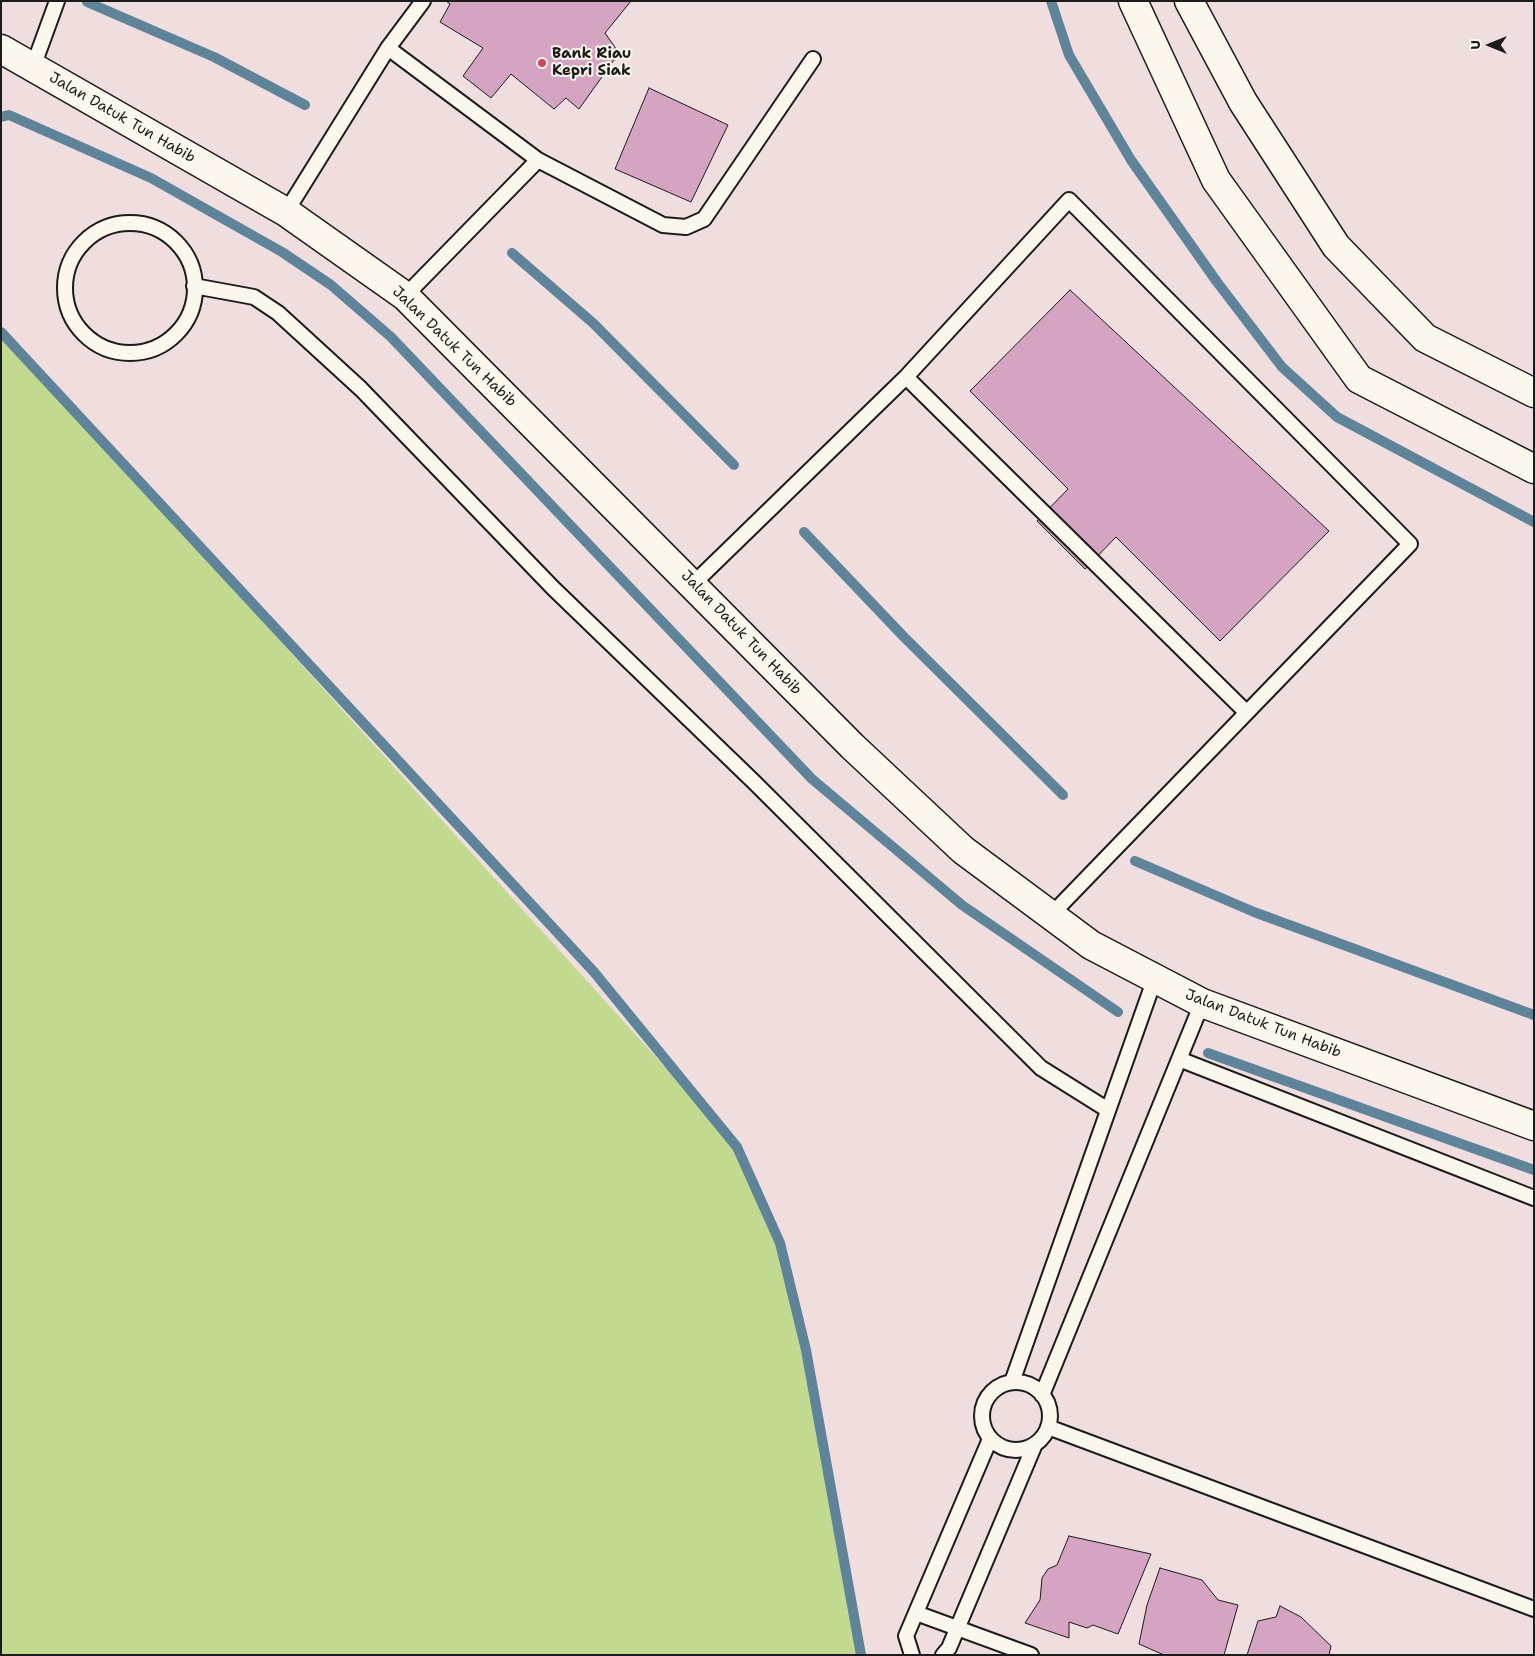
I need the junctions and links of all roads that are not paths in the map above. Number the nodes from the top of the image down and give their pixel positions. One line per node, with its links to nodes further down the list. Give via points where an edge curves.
1 (57, 1): 8 (lane)
2 (424, 1): 5 (lane)
3 (1133, 1): 15 (street, via 1216,180 1358,379)
4 (1189, 1): 14 (street, via 1243,102 1336,246 1425,338)
5 (388, 48): 9 (lane); 10 (lane)
6 (1, 49): 8 (street, Jalan Datuk Tun Habib)
7 (813, 59): 9 (lane, via 704,219 686,227 662,226)
8 (33, 67): 10 (street, Jalan Datuk Tun Habib)
9 (538, 160): 12 (lane)
10 (286, 212): 12 (street, Jalan Datuk Tun Habib)
11 (194, 286): 11 (lane, via 189,315 177,333 160,345 140,352 119,352 99,345 82,332 70,314 65,292 67,271 76,251 91,236 110,226 131,222 152,226 170,236 185,252 193,272); 22 (lane, via 254,297 278,313 361,389 553,588 754,782 1041,1068)
12 (404, 296): 16 (street, Jalan Datuk Tun Habib)
13 (906, 377): 16 (lane); 17 (lane); 17 (lane, via 1069,200 1410,544)
14 (1534, 392)
15 (1534, 469)
16 (693, 584): 18 (street, Jalan Datuk Tun Habib, via 852,746 963,850)
17 (1246, 712): 18 (lane)
18 (1050, 916): 19 (street, Jalan Datuk Tun Habib, via 1091,945)
19 (1155, 978): 20 (street, Jalan Datuk Tun Habib); 22 (lane)
20 (1202, 1003): 21 (lane); 23 (street, Jalan Datuk Tun Habib)
21 (1179, 1059): 24 (lane); 26 (lane)
22 (1108, 1110): 25 (lane)
23 (1534, 1126)
24 (1534, 1198)
25 (1012, 1382): 26 (lane, via 1023,1383); 28 (lane, via 994,1391 983,1409 982,1420)
26 (1042, 1395): 27 (lane, via 1048,1405)
27 (1048, 1427): 29 (lane); 30 (lane)
28 (990, 1439): 29 (lane, via 1006,1449 1016,1450); 31 (lane)
29 (1035, 1444): 32 (lane)
30 (1534, 1609)
31 (916, 1613): 32 (lane); 33 (lane, via 906,1636)
32 (956, 1627): 34 (lane); 35 (lane)
33 (912, 1655)
34 (943, 1655)
35 (1031, 1655)

